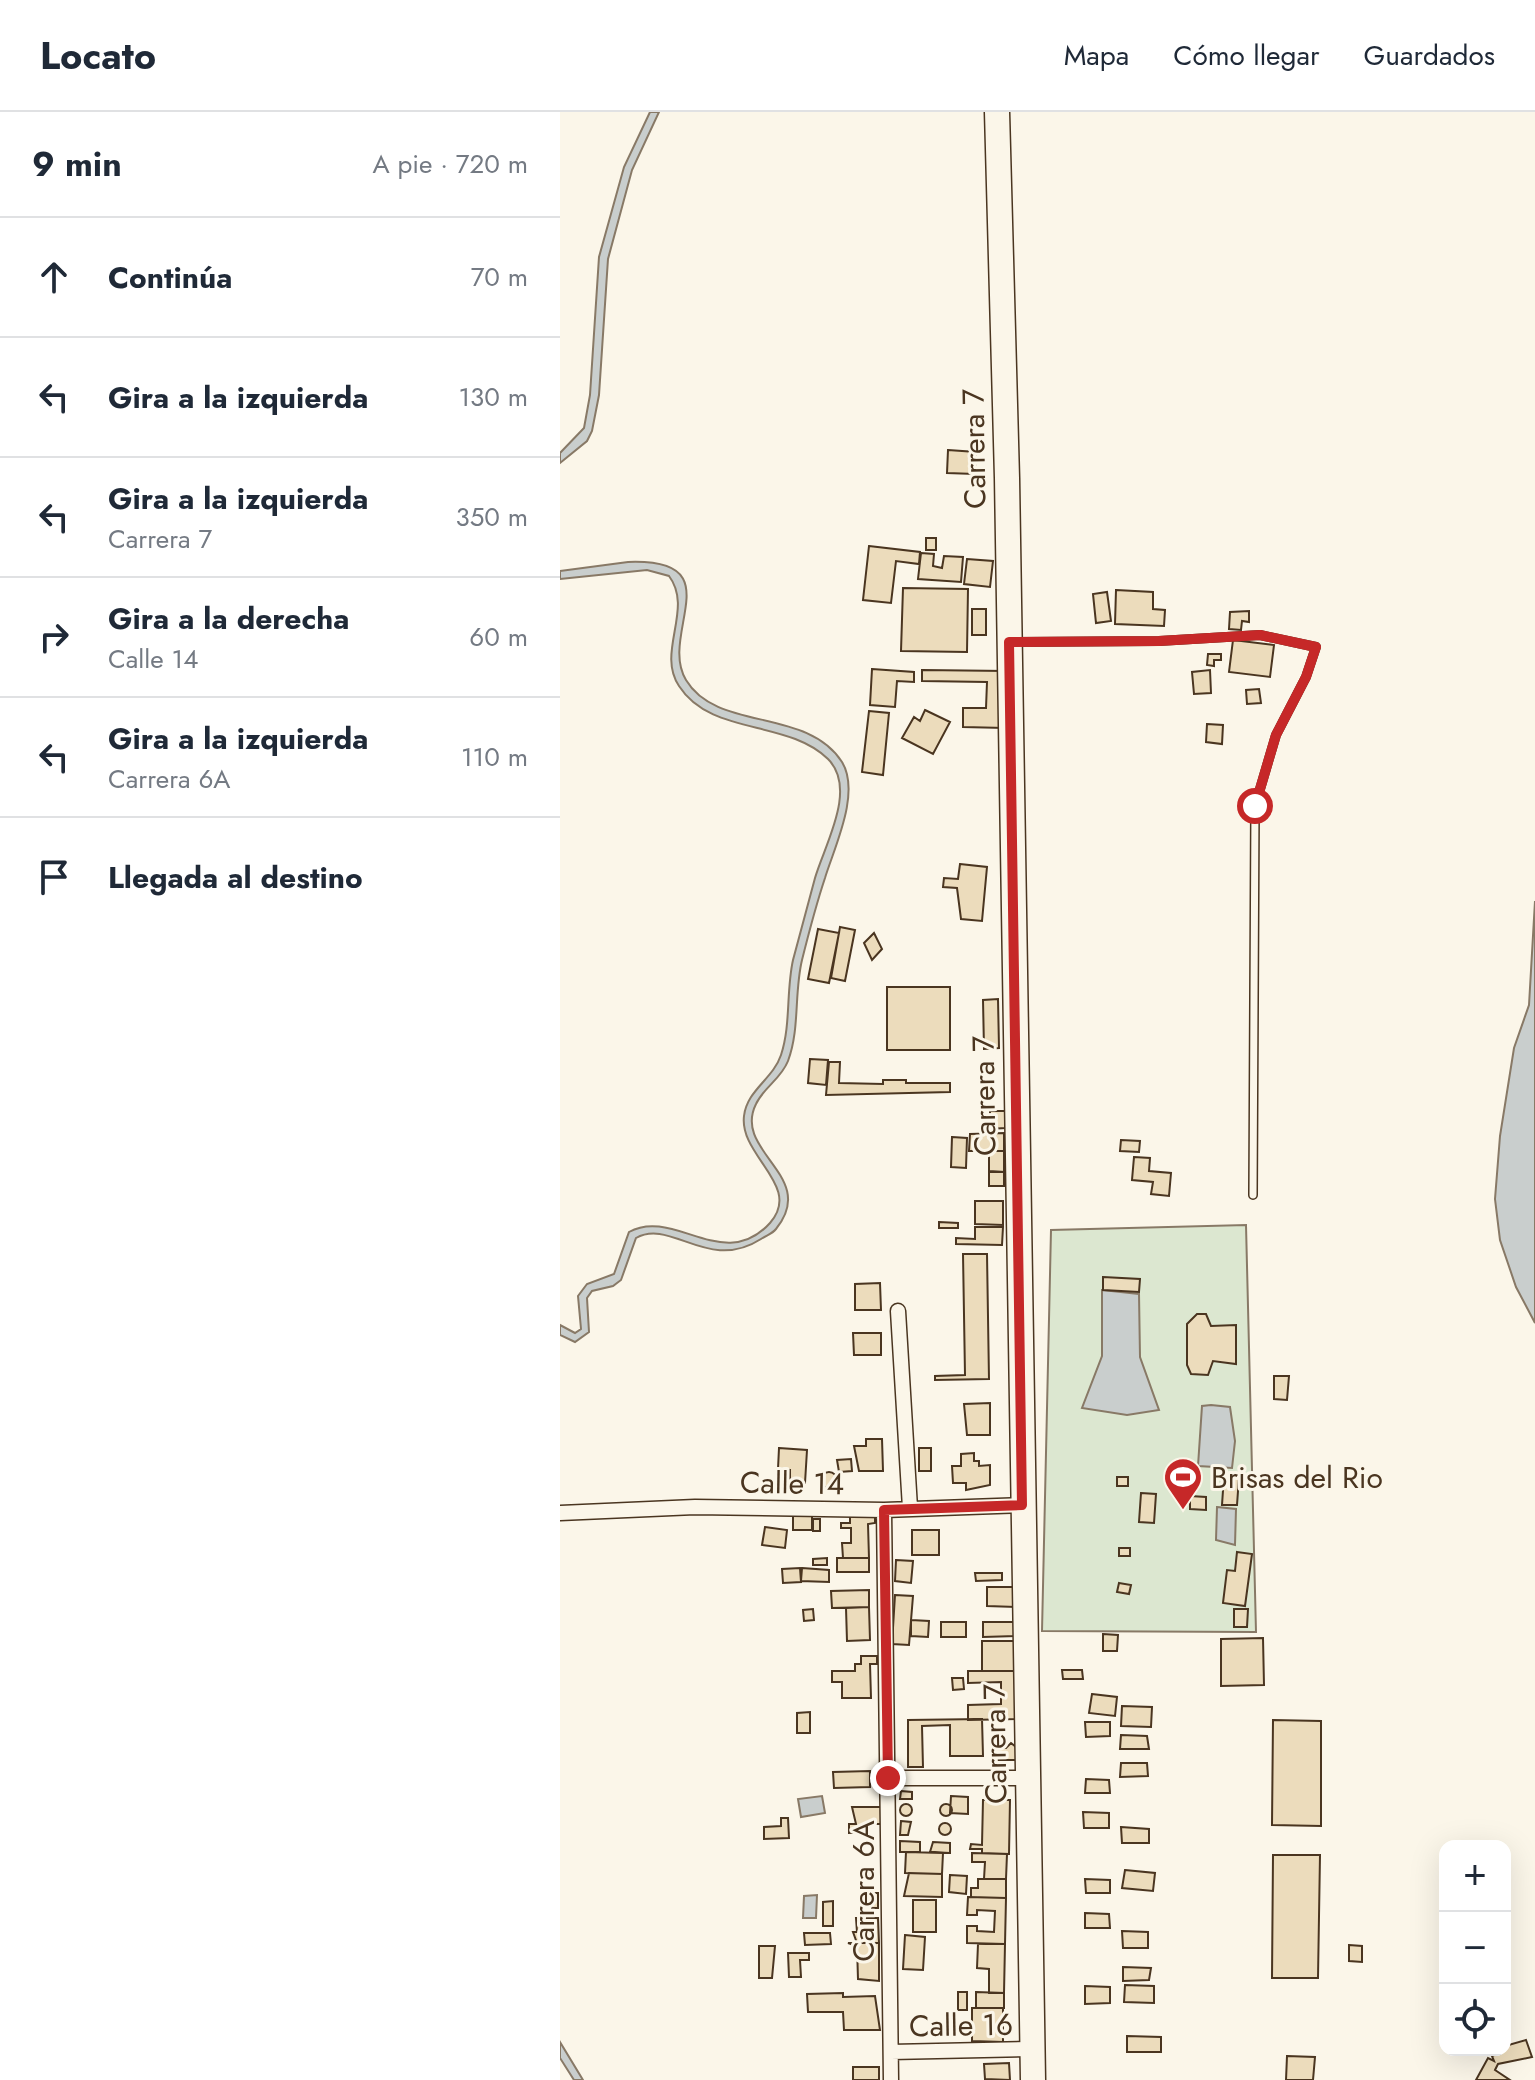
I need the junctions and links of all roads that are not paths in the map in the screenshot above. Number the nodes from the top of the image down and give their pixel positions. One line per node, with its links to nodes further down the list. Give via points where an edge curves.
1 (997, 112): 2 (main road, Carrera 7)
2 (1009, 642): 3 (lane, via 1260,635 1316,647 1276,735 1255,806); 5 (main road, Carrera 7)
3 (1253, 1195)
4 (898, 1311): 6 (street)
5 (1022, 1505): 6 (street, Calle 14); 10 (main road, Carrera 7)
6 (910, 1508): 7 (street, Calle 14)
7 (884, 1510): 8 (street, Calle 14, via 695,1507); 9 (street, Carrera 6A)
8 (560, 1513)
9 (888, 1778): 10 (street); 12 (street, Carrera 6A)
10 (1028, 1778): 11 (main road, Carrera 7)
11 (1032, 2049): 12 (street, Calle 16); 14 (main road, Carrera 7)
12 (891, 2052): 13 (street, Carrera 6A)
13 (891, 2080)
14 (1033, 2080)

